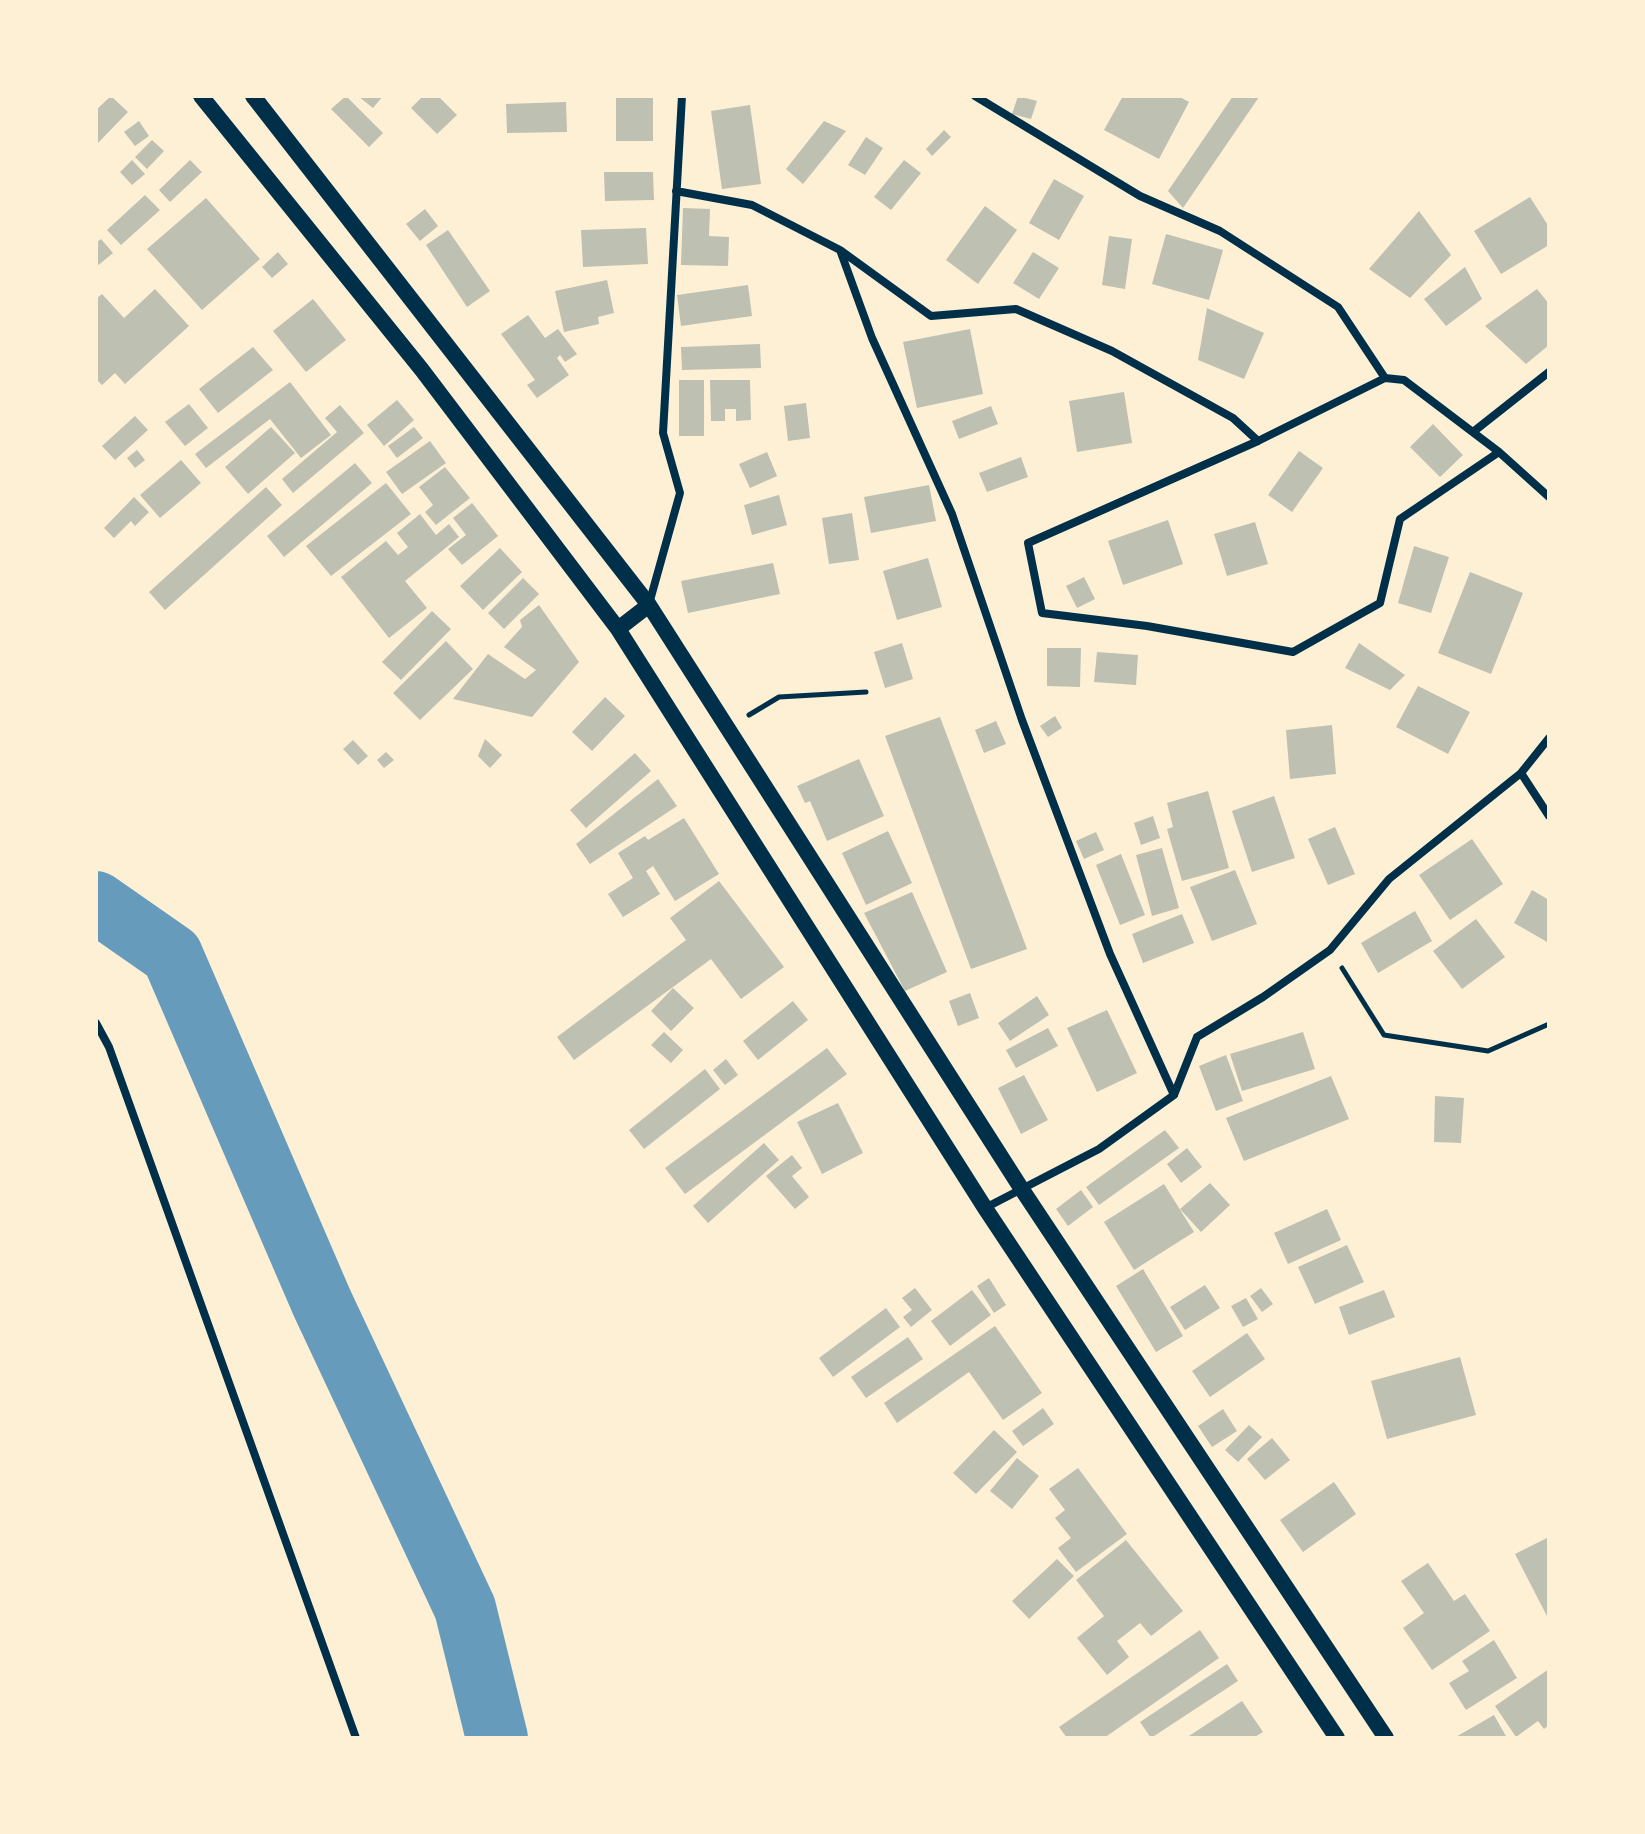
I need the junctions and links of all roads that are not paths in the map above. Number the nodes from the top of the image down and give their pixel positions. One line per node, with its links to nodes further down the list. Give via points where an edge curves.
1 (201, 96): 14 (main road, via 422,370)
2 (253, 96): 13 (main road)
3 (682, 96): 5 (street)
4 (975, 96): 8 (street, via 1140,196 1220,231 1338,307)
5 (676, 191): 6 (street, via 752,205); 13 (street, via 663,433 680,493)
6 (840, 250): 10 (street, via 931,316 1016,309 1112,351 1233,418); 19 (street, via 872,338 952,514 1110,954)
7 (1549, 372): 9 (street)
8 (1385, 378): 9 (street, via 1404,380); 10 (street)
9 (1473, 432): 11 (street)
10 (1258, 441): 11 (street, via 1028,543 1042,613 1293,652 1380,603 1400,519)
11 (1499, 452): 12 (street)
12 (1549, 497)
13 (649, 605): 14 (main road); 20 (main road)
14 (618, 629): 21 (main road)
15 (1549, 738): 16 (street)
16 (1521, 773): 17 (street); 19 (street, via 1389,879 1330,950 1197,1037)
17 (1549, 816)
18 (96, 1023): 22 (street, via 109,1047)
19 (1174, 1095): 20 (street, via 1099,1149)
20 (1021, 1188): 21 (street); 24 (main road)
21 (985, 1208): 23 (main road)
22 (356, 1738)
23 (1337, 1738)
24 (1386, 1738)

